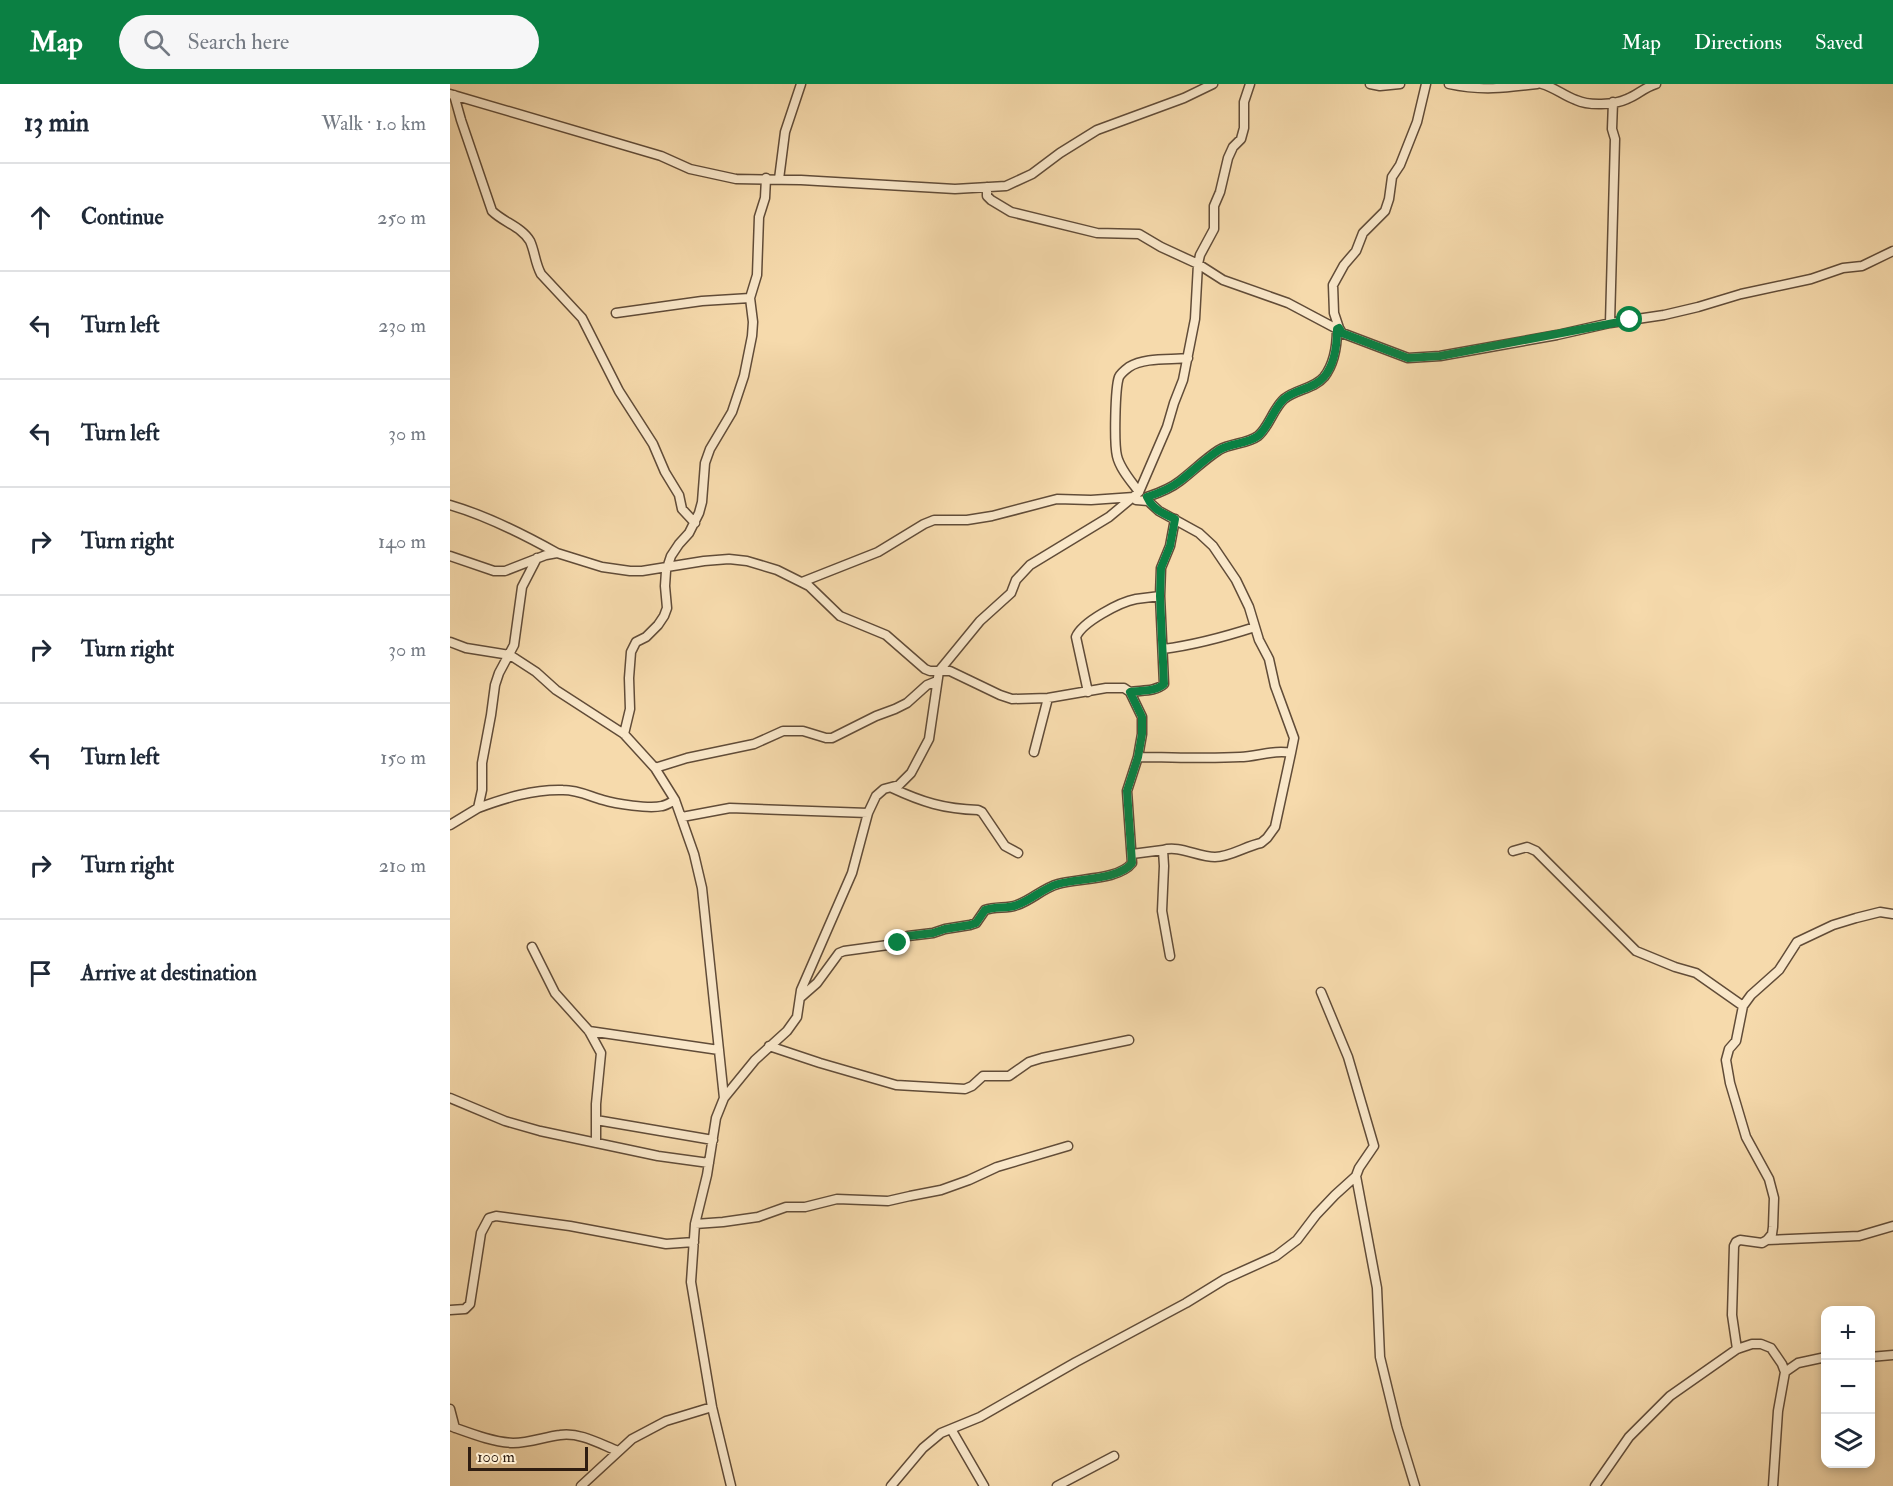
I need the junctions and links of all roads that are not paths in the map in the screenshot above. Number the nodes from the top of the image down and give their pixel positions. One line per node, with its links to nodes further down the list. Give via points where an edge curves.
1 (801, 84): 13 (street, via 785,132)
2 (1213, 84): 14 (street, via 1097,130 1032,174 1006,186)
3 (1250, 84): 16 (street, via 1244,102 1241,139 1228,158 1214,206 1214,229)
4 (1370, 84): 5 (street)
5 (1400, 84)
6 (1426, 84): 20 (street, via 1417,122 1392,177 1385,211 1363,232 1356,251 1333,285)
7 (1449, 84): 8 (street, via 1486,89)
8 (1539, 84): 11 (street, via 1577,101)
9 (1656, 84): 11 (street, via 1630,98)
10 (452, 94): 12 (street, via 661,156 690,169 736,179); 27 (street, via 492,211 530,241 541,274 582,318 619,391 653,444 682,509)
11 (1612, 102): 19 (street, via 1615,139)
12 (766, 178): 13 (street); 17 (street, via 759,217 757,275)
13 (779, 179): 14 (street, via 955,189)
14 (987, 187): 16 (street, via 987,196 1011,212 1097,233 1139,234)
15 (1893, 251): 19 (street, via 1862,266 1843,267 1811,279 1664,315)
16 (1198, 264): 20 (street, via 1223,280 1288,303); 21 (street, via 1197,307)
17 (750, 298): 18 (street, via 702,300); 27 (street, via 752,336 744,376 732,412 705,463 702,502)
18 (616, 313)
19 (1610, 323): 20 (street, via 1419,358 1408,358)
20 (1338, 329): 24 (street, via 1337,346 1325,375 1283,400 1260,434 1221,449 1171,487)
21 (1188, 358): 22 (street); 23 (street, via 1132,365 1119,378 1117,454)
22 (1149, 471): 23 (street); 24 (street)
23 (1136, 494): 24 (street, via 1136,500); 32 (street, via 1091,500 1057,499 992,516 934,520 878,552); 38 (street, via 1109,516 1030,565 1016,580 1011,593 980,621)
24 (1147, 499): 26 (street, via 1159,512)
25 (450, 505): 28 (street, via 516,530)
26 (1175, 519): 33 (street, via 1161,568); 34 (street, via 1213,546 1236,580)
27 (695, 523): 31 (street)
28 (557, 553): 30 (street); 31 (street, via 618,571)
29 (450, 556): 30 (street, via 494,571 505,571)
30 (537, 558): 37 (street, via 522,587)
31 (668, 566): 32 (street, via 729,559 747,561); 43 (street, via 664,616 658,626 636,642 631,652 630,709)
32 (802, 582): 38 (street, via 840,616 886,635 921,667)
33 (1160, 596): 36 (street); 40 (street, via 1134,599 1079,630 1076,637)
34 (1255, 627): 36 (street, via 1215,640); 45 (street, via 1294,738)
35 (450, 642): 37 (street)
36 (1163, 649): 41 (street, via 1164,684 1152,690)
37 (510, 655): 43 (street); 50 (street, via 495,685)
38 (939, 671): 39 (street); 42 (street, via 950,670 1012,699)
39 (937, 681): 47 (street, via 895,709 832,738 783,731 754,744); 48 (street, via 929,739 911,773)
40 (1088, 692): 41 (street, via 1124,688); 42 (street)
41 (1130, 692): 46 (street, via 1142,717)
42 (1048, 698): 44 (street)
43 (624, 734): 47 (street)
44 (1034, 752)
45 (1291, 753): 46 (street, via 1232,758); 54 (street, via 1275,827 1261,843 1217,857)
46 (1138, 757): 57 (street, via 1127,791)
47 (655, 768): 49 (street)
48 (892, 788): 51 (street, via 879,792); 56 (street, via 942,807 982,812 1005,846)
49 (675, 800): 50 (street, via 664,806 647,806 616,803 584,792 541,790); 52 (street)
50 (478, 808): 53 (street)
51 (868, 813): 52 (street, via 730,808); 62 (street, via 852,873 801,990)
52 (682, 817): 67 (street, via 702,888)
53 (450, 825)
54 (1163, 850): 57 (street); 60 (street, via 1162,911)
55 (1513, 851): 63 (street, via 1527,847 1536,851 1636,951 1696,973)
56 (1018, 853)
57 (1132, 854): 62 (street, via 1128,868 1116,874 1061,883 1017,906 985,910 976,923 839,953)
58 (1893, 914): 63 (street, via 1880,912 1856,918 1797,942 1779,970)
59 (532, 947): 64 (street, via 555,993)
60 (1170, 956)
61 (1321, 992): 75 (street, via 1348,1057 1374,1146)
62 (801, 998): 66 (street, via 787,1031)
63 (1743, 1005): 78 (street, via 1736,1041 1726,1059 1746,1137 1774,1198 1772,1234)
64 (590, 1031): 67 (street); 70 (street, via 601,1053)
65 (1129, 1040): 66 (street, via 1042,1058 1009,1076 983,1076 964,1089 896,1084)
66 (769, 1046): 69 (street)
67 (719, 1050): 69 (street)
68 (450, 1098): 72 (street, via 505,1121)
69 (724, 1098): 71 (street)
70 (596, 1120): 71 (street); 72 (street)
71 (713, 1140): 74 (street)
72 (596, 1143): 74 (street)
73 (1068, 1146): 76 (street, via 998,1167 941,1190 888,1200 837,1199 758,1216)
74 (708, 1163): 76 (street)
75 (1356, 1176): 91 (street, via 1297,1240 1276,1256 1225,1279 980,1417); 99 (street, via 1377,1288 1380,1357)
76 (695, 1224): 79 (street)
77 (1893, 1226): 78 (street, via 1859,1236)
78 (1767, 1240): 81 (street, via 1740,1240 1734,1246 1732,1315)
79 (694, 1242): 80 (street, via 666,1244 496,1216 489,1218 481,1233 470,1304 465,1309); 88 (street, via 691,1282)
80 (450, 1310)
81 (1737, 1348): 83 (street, via 1761,1344); 100 (street, via 1651,1414 1629,1437)
82 (1893, 1354): 84 (street)
83 (1777, 1355): 86 (street); 87 (street)
84 (1875, 1357)
85 (1821, 1358): 86 (street)
86 (1798, 1363): 87 (street)
87 (1785, 1372): 101 (street)
88 (712, 1407): 92 (street, via 666,1421); 95 (street)
89 (450, 1409): 90 (street)
90 (453, 1427): 92 (street, via 512,1443 572,1435)
91 (951, 1429): 96 (street, via 923,1448); 97 (street)
92 (618, 1451): 94 (street)
93 (1114, 1456): 98 (street)
94 (581, 1486)
95 (731, 1486)
96 (891, 1486)
97 (984, 1486)
98 (1057, 1486)
99 (1414, 1486)
100 (1595, 1486)
101 (1773, 1486)

